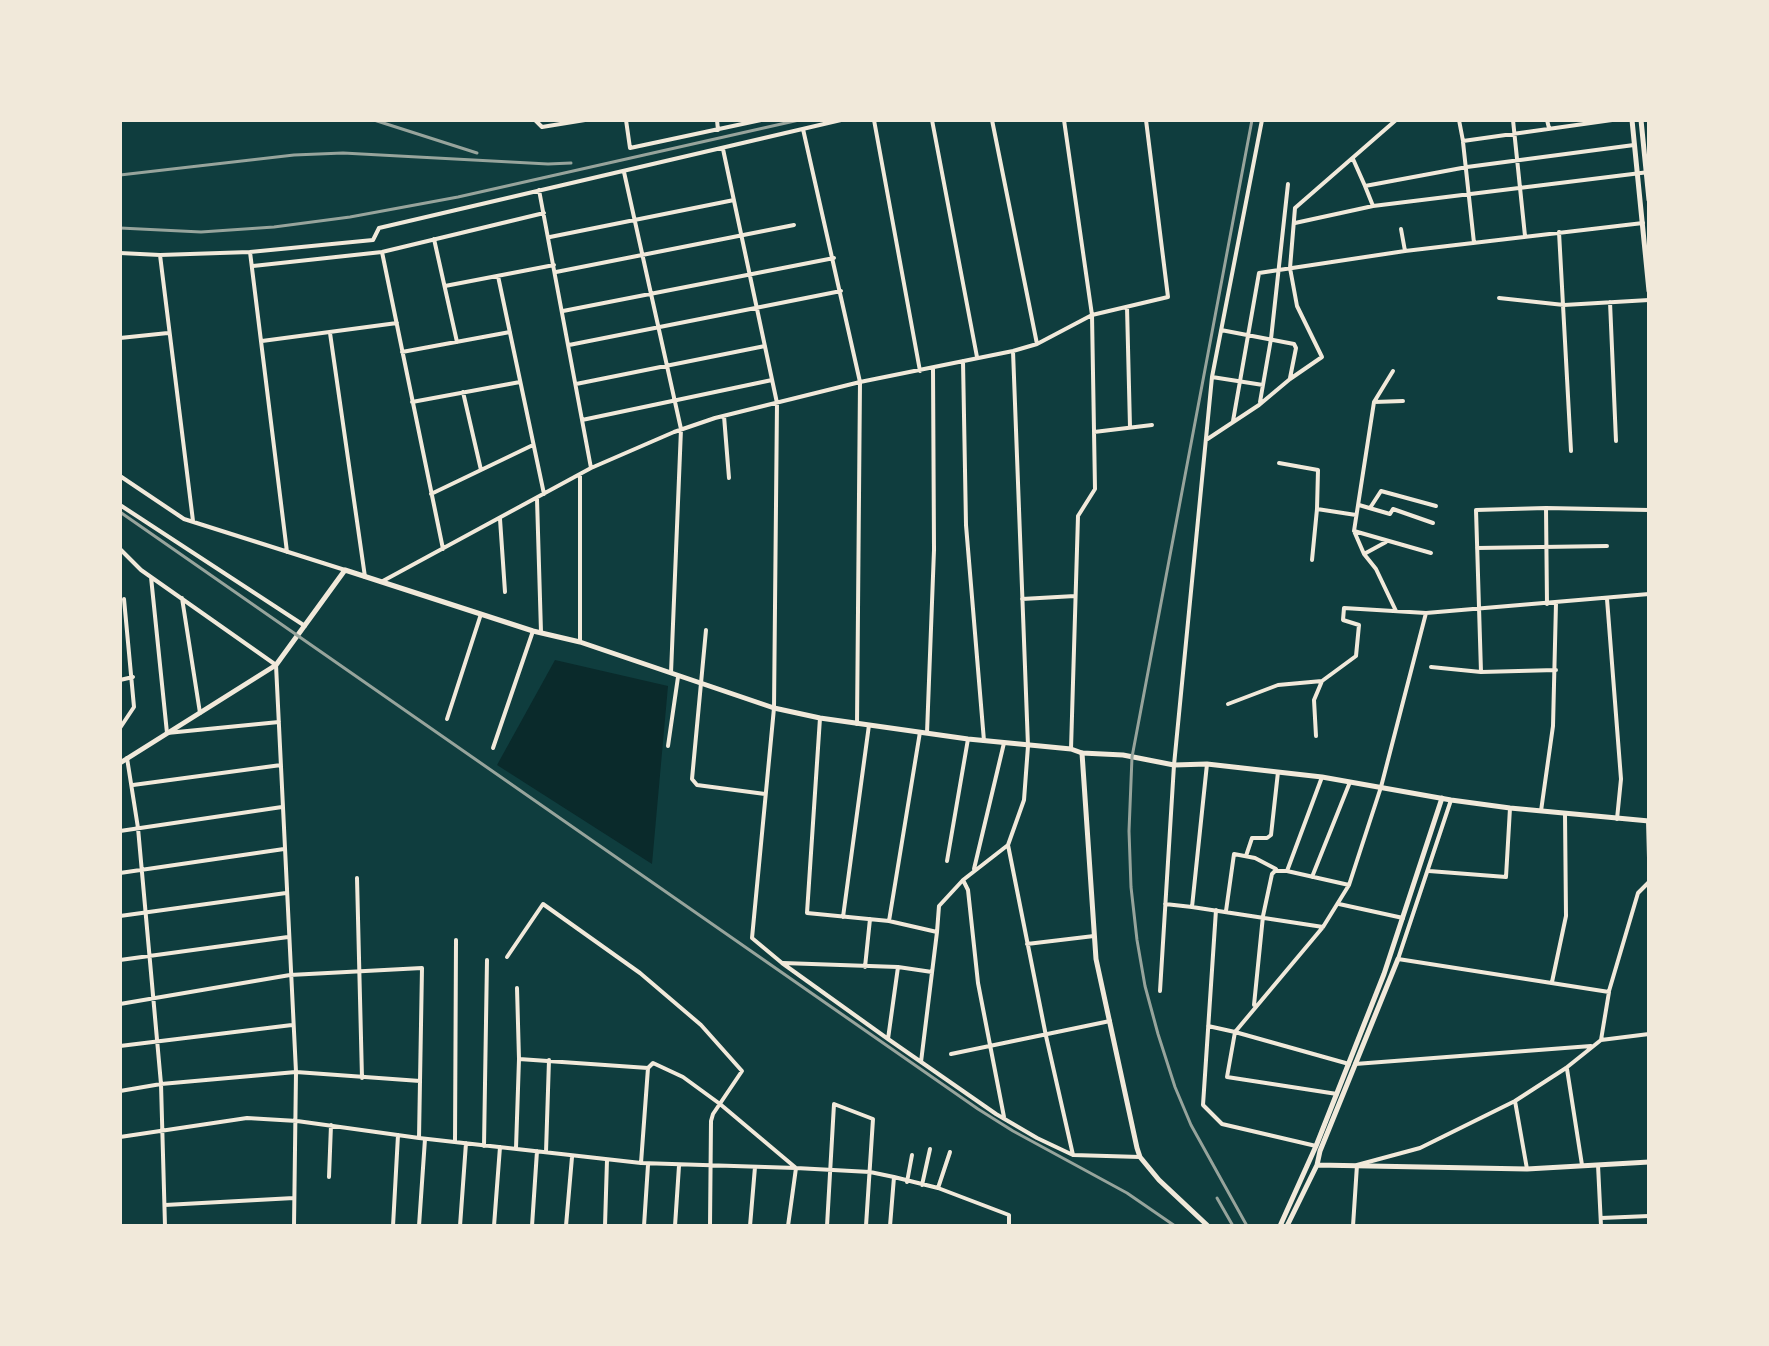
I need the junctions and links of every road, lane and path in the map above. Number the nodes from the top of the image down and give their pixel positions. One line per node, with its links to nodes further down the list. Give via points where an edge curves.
1 (535, 120): 2 (street, via 542,127)
2 (585, 120)
3 (626, 120): 25 (street, via 630,148)
4 (717, 120): 25 (street)
5 (761, 120): 25 (street)
6 (841, 120): 24 (street)
7 (874, 120): 102 (street)
8 (932, 120): 98 (street)
9 (992, 120): 93 (street)
10 (1064, 120): 81 (street)
11 (1146, 120): 78 (street, via 1168,297)
12 (1262, 120): 84 (street)
13 (1396, 120): 30 (street)
14 (1459, 120): 27 (street)
15 (1513, 120): 26 (street)
16 (1547, 120): 23 (street)
17 (1612, 120): 19 (street)
18 (1632, 120): 28 (street)
19 (1597, 121): 20 (street)
20 (1570, 122): 23 (street)
21 (1641, 122): 22 (street); 35 (street)
22 (1649, 123)
23 (1549, 128): 26 (street)
24 (803, 129): 29 (street); 62 (street)
25 (718, 130)
26 (1515, 133): 27 (street); 31 (street)
27 (1463, 141): 32 (street)
28 (1634, 145): 31 (street); 34 (street)
29 (723, 149): 33 (street); 41 (street)
30 (1352, 158): 37 (street); 46 (street, via 1295,208)
31 (1518, 160): 32 (street); 38 (street)
32 (1467, 167): 37 (street); 40 (street)
33 (624, 171): 39 (street); 45 (street)
34 (1637, 172): 35 (street); 38 (street); 47 (street)
35 (1648, 172): 42 (street)
36 (1288, 184): 66 (street)
37 (1365, 186): 43 (street)
38 (1521, 186): 40 (street); 52 (street)
39 (539, 190): 44 (street); 57 (street, via 379,228 373,240)
40 (1469, 193): 43 (street); 55 (street)
41 (734, 200): 45 (street); 51 (street)
42 (1649, 200)
43 (1373, 206): 46 (street)
44 (544, 213): 53 (street); 54 (street)
45 (635, 222): 53 (street); 61 (street)
46 (1295, 223): 65 (street)
47 (1643, 223): 50 (street); 72 (street)
48 (794, 225): 51 (street)
49 (1401, 229): 56 (street)
50 (1559, 232): 52 (street); 77 (street)
51 (741, 236): 61 (street); 68 (street)
52 (1525, 236): 55 (street)
53 (550, 237): 63 (street)
54 (434, 239): 58 (street); 70 (street)
55 (1474, 243): 56 (street)
56 (1405, 251): 65 (street)
57 (250, 252): 60 (street); 64 (street)
58 (382, 252): 64 (street); 82 (street)
59 (120, 253): 60 (street)
60 (160, 255): 86 (street)
61 (642, 257): 67 (street); 73 (street)
62 (834, 258): 68 (street); 71 (street)
63 (554, 265): 67 (street); 69 (street)
64 (253, 266): 91 (street)
65 (1290, 268): 66 (street); 105 (street, via 1297,306 1322,357)
66 (1279, 270): 88 (street, via 1259,273); 90 (street)
67 (556, 272): 80 (street)
68 (749, 273): 73 (street); 79 (street)
69 (498, 276): 70 (street); 85 (street)
70 (445, 286): 92 (street)
71 (841, 291): 79 (street); 109 (street)
72 (1649, 291)
73 (650, 294): 80 (street); 83 (street)
74 (1499, 298): 77 (street)
75 (1649, 300): 76 (street)
76 (1610, 302): 77 (street); 127 (street)
77 (1564, 305): 129 (street)
78 (1127, 307): 81 (street); 123 (street)
79 (757, 309): 83 (street); 95 (street)
80 (563, 311): 94 (street)
81 (1092, 315): 93 (street); 125 (street)
82 (397, 323): 87 (street); 97 (street)
83 (657, 328): 94 (street); 100 (street)
84 (1221, 330): 88 (street); 104 (street)
85 (510, 332): 92 (street); 108 (street)
86 (168, 333): 89 (street); 148 (street)
87 (330, 333): 91 (street); 163 (street)
88 (1249, 334): 90 (street); 107 (street)
89 (120, 338)
90 (1271, 339): 105 (street, via 1296,348); 111 (street)
91 (262, 341): 157 (street)
92 (457, 342): 97 (street)
93 (1037, 344): 96 (street)
94 (569, 345): 110 (street)
95 (765, 346): 100 (street); 106 (street)
96 (1013, 351): 98 (street); 171 (street)
97 (402, 352): 115 (street)
98 (977, 357): 99 (street)
99 (963, 361): 101 (street); 205 (street, via 966,525)
100 (666, 365): 110 (street); 113 (street)
101 (933, 369): 102 (street); 202 (street, via 934,550)
102 (920, 371): 109 (street)
103 (1393, 371): 116 (street)
104 (1212, 377): 107 (street); 126 (street)
105 (1290, 379): 118 (street)
106 (772, 380): 113 (street); 117 (street)
107 (1240, 380): 111 (street); 121 (street)
108 (520, 381): 112 (street); 128 (street)
109 (860, 382): 117 (street); 198 (street)
110 (576, 384): 120 (street)
111 (1263, 385): 118 (street)
112 (463, 392): 115 (street); 132 (street)
113 (674, 400): 120 (street); 124 (street)
114 (1403, 401): 116 (street)
115 (412, 402): 136 (street)
116 (1374, 402): 140 (street)
117 (777, 403): 119 (street); 193 (street)
118 (1259, 405): 121 (street)
119 (724, 416): 124 (street); 135 (street)
120 (582, 420): 131 (street)
121 (1233, 421): 126 (street)
122 (1152, 425): 123 (street)
123 (1130, 427): 125 (street)
124 (681, 429): 131 (street); 187 (street)
125 (1094, 432): 167 (street, via 1095,489 1078,516)
126 (1206, 440): 216 (street)
127 (1616, 441)
128 (534, 445): 132 (street); 137 (street)
129 (1571, 451)
130 (1279, 463): 144 (street, via 1318,470)
131 (591, 468): 133 (street)
132 (481, 470): 136 (street)
133 (580, 475): 137 (street); 182 (street)
134 (120, 476): 148 (street)
135 (729, 478)
136 (431, 494): 156 (street)
137 (544, 494): 138 (street)
138 (537, 499): 147 (street); 181 (street)
139 (120, 505): 178 (street)
140 (1359, 505): 142 (street); 146 (street)
141 (1436, 506): 142 (street, via 1381,491)
142 (1370, 508): 149 (street, via 1390,514 1393,509)
143 (1546, 508): 145 (street); 152 (street); 154 (street, via 1476,510)
144 (1317, 509): 146 (street); 160 (street)
145 (1649, 510)
146 (1356, 515): 150 (street)
147 (500, 519): 156 (street); 165 (street)
148 (193, 521): 157 (street)
149 (1433, 523)
150 (1354, 531): 151 (street); 159 (street)
151 (1386, 542): 158 (street); 159 (street)
152 (1546, 546): 153 (street); 154 (street); 173 (street)
153 (1607, 546)
154 (1477, 548): 174 (street)
155 (120, 549): 162 (street)
156 (443, 549): 164 (street)
157 (287, 552): 161 (street)
158 (1431, 553)
159 (1364, 554): 175 (street)
160 (1312, 560)
161 (345, 570): 163 (street); 178 (street)
162 (151, 577): 168 (street); 201 (street)
163 (365, 577): 164 (street)
164 (381, 582): 177 (street)
165 (505, 592)
166 (1649, 594): 169 (street)
167 (1075, 596): 171 (street); 210 (street)
168 (182, 598): 183 (street); 194 (street)
169 (1607, 598): 172 (street); 229 (street, via 1621,779)
170 (124, 599): 188 (street)
171 (1022, 599): 208 (street)
172 (1556, 603): 173 (street); 185 (street)
173 (1547, 604): 174 (street)
174 (1480, 609): 176 (street); 186 (street)
175 (1396, 611): 176 (street); 190 (street, via 1344,608 1343,620 1359,625 1356,656)
176 (1426, 613): 221 (street)
177 (481, 614): 180 (street); 196 (street)
178 (305, 626): 183 (street)
179 (706, 630): 191 (street)
180 (533, 631): 181 (street); 209 (street)
181 (541, 633): 182 (street)
182 (580, 642): 187 (street)
183 (276, 665): 194 (street); 197 (street)
184 (1431, 667): 186 (street)
185 (1556, 670): 186 (street); 227 (street)
186 (1481, 672)
187 (674, 676): 191 (street); 207 (street)
188 (133, 677): 189 (street); 200 (street, via 134,707)
189 (120, 680)
190 (1322, 681): 192 (street, via 1278,685); 203 (street, via 1314,700)
191 (701, 685): 193 (street); 222 (street, via 693,783)
192 (1228, 704)
193 (774, 708): 195 (street); 222 (street)
194 (200, 713): 201 (street)
195 (820, 718): 198 (street); 258 (street, via 807,913)
196 (447, 719)
197 (279, 722): 201 (street); 215 (street)
198 (857, 724): 199 (street)
199 (869, 725): 202 (street); 258 (street)
200 (120, 728)
201 (167, 733): 212 (street)
202 (923, 733): 204 (street); 261 (street)
203 (1316, 736)
204 (968, 739): 205 (street); 237 (street)
205 (984, 741): 206 (street)
206 (1004, 743): 208 (street); 240 (street)
207 (668, 746)
208 (1028, 746): 210 (street); 233 (street, via 1024,800)
209 (493, 748)
210 (1071, 749): 211 (street)
211 (1082, 753): 216 (street); 264 (street)
212 (127, 758): 213 (street); 220 (street)
213 (120, 763)
214 (1207, 764): 216 (street); 217 (street); 252 (street)
215 (281, 765): 220 (street); 225 (street)
216 (1174, 765): 250 (street)
217 (1278, 772): 218 (street); 235 (street, via 1271,835 1252,838)
218 (1322, 777): 219 (street); 241 (street)
219 (1350, 782): 221 (street); 245 (street)
220 (133, 785): 231 (street)
221 (1381, 787): 223 (street); 248 (street)
222 (765, 794): 273 (street, via 752,938)
223 (1442, 798): 224 (street); 259 (street)
224 (1451, 800): 226 (street); 242 (street)
225 (282, 807): 231 (street); 234 (street)
226 (1510, 808): 227 (street); 242 (street, via 1506,877)
227 (1541, 811): 228 (street)
228 (1565, 814): 229 (street); 279 (street, via 1566,916)
229 (1617, 819): 230 (street)
230 (1648, 821): 236 (street)
231 (138, 828): 232 (street); 238 (street)
232 (120, 831)
233 (1008, 845): 240 (street); 267 (street)
234 (284, 849): 238 (street); 249 (street)
235 (1246, 856): 239 (street); 255 (street, via 1232,856)
236 (1649, 858)
237 (947, 861)
238 (142, 869): 243 (street); 254 (street)
239 (1278, 870): 241 (street); 257 (street, via 1272,874)
240 (974, 871): 246 (street)
241 (1287, 871): 245 (street)
242 (1429, 871): 270 (street)
243 (120, 873)
244 (357, 878): 276 (street)
245 (1311, 878): 248 (street)
246 (963, 880): 263 (street, via 939,906); 297 (street)
247 (1649, 882): 282 (street, via 1638,893)
248 (1349, 885): 251 (street)
249 (286, 893): 254 (street); 265 (street)
250 (1165, 904): 252 (street); 281 (street)
251 (1338, 904): 259 (street); 262 (street)
252 (1192, 907): 253 (street)
253 (1216, 910): 255 (street); 288 (street)
254 (145, 912): 256 (street); 268 (street)
255 (1225, 912): 257 (street)
256 (120, 916)
257 (1263, 916): 262 (street); 285 (street)
258 (843, 917): 260 (street)
259 (1403, 918): 302 (street)
260 (870, 919): 261 (street); 274 (street)
261 (889, 921): 263 (street)
262 (1323, 927): 285 (street)
263 (937, 932): 277 (street)
264 (1094, 936): 267 (street); 286 (street)
265 (288, 937): 268 (street); 278 (street)
266 (456, 940): 320 (street)
267 (1027, 944): 291 (street)
268 (149, 955): 271 (street); 283 (street)
269 (507, 957): 312 (street, via 543,904 640,973 701,1025 742,1071)
270 (1398, 959): 279 (street); 302 (street)
271 (120, 960)
272 (487, 960): 322 (street)
273 (782, 963): 274 (street); 292 (street)
274 (865, 967): 275 (street)
275 (898, 967): 277 (street); 292 (street)
276 (361, 972): 278 (street); 306 (street); 307 (street, via 422,968)
277 (932, 972): 301 (street)
278 (290, 975): 283 (street); 287 (street)
279 (1552, 982): 282 (street)
280 (517, 988): 299 (street)
281 (1160, 991)
282 (1609, 992): 294 (street)
283 (153, 998): 284 (street); 293 (street)
284 (120, 1004)
285 (1254, 1007): 289 (street)
286 (1110, 1021): 291 (street); 333 (street)
287 (293, 1024): 293 (street); 305 (street)
288 (1208, 1026): 289 (street); 323 (street, via 1203,1105 1222,1124)
289 (1235, 1032): 302 (street); 310 (street, via 1227,1077)
290 (1649, 1034): 294 (street)
291 (1046, 1036): 297 (street); 331 (street)
292 (888, 1039): 301 (street)
293 (156, 1040): 295 (street); 308 (street)
294 (1601, 1040): 296 (street)
295 (120, 1046)
296 (1591, 1046): 302 (street); 304 (street)
297 (989, 1047): 298 (street); 313 (street)
298 (951, 1054)
299 (519, 1059): 300 (street); 325 (street)
300 (549, 1060): 303 (street); 328 (street)
301 (921, 1062): 313 (street)
302 (1352, 1064): 310 (street); 339 (street)
303 (648, 1068): 312 (street, via 653,1063 683,1077); 336 (street)
304 (1566, 1068): 311 (street); 341 (street)
305 (296, 1072): 306 (street); 308 (street); 314 (street)
306 (362, 1078): 307 (street)
307 (420, 1081): 319 (street)
308 (161, 1084): 309 (street); 316 (street)
309 (120, 1091)
310 (1337, 1094): 323 (street)
311 (1515, 1101): 340 (street, via 1420,1148); 346 (street)
312 (720, 1104): 338 (street, via 711,1121); 345 (street)
313 (1004, 1118): 331 (street)
314 (297, 1121): 315 (street); 316 (street, via 247,1118); 354 (street)
315 (331, 1125): 317 (street); 349 (street)
316 (164, 1130): 318 (street); 355 (street)
317 (398, 1135): 319 (street); 360 (street)
318 (120, 1137)
319 (422, 1138): 320 (street); 361 (street)
320 (455, 1142): 321 (street)
321 (466, 1143): 322 (street); 362 (street)
322 (484, 1146): 324 (street)
323 (1316, 1146): 377 (street)
324 (500, 1147): 325 (street); 363 (street)
325 (516, 1148): 327 (street)
326 (930, 1149): 352 (street)
327 (537, 1151): 328 (street); 364 (street)
328 (546, 1152): 332 (street)
329 (950, 1152): 353 (street)
330 (912, 1155): 351 (street)
331 (1073, 1155): 333 (street)
332 (572, 1156): 334 (street); 365 (street)
333 (1140, 1157): 376 (street)
334 (607, 1160): 336 (street); 366 (street)
335 (1649, 1162): 342 (street)
336 (641, 1163): 337 (street)
337 (648, 1164): 343 (street); 367 (street)
338 (711, 1165): 343 (street); 344 (street); 369 (street)
339 (1317, 1165): 340 (street); 378 (street)
340 (1357, 1165): 346 (street); 379 (street)
341 (1582, 1165): 342 (street); 346 (street)
342 (1598, 1165): 357 (street)
343 (679, 1166): 368 (street)
344 (755, 1167): 345 (street); 370 (street)
345 (796, 1168): 347 (street); 371 (street)
346 (1527, 1169)
347 (831, 1170): 348 (street); 348 (street, via 834,1104 873,1119); 372 (street)
348 (870, 1172): 350 (street); 373 (street)
349 (329, 1177)
350 (894, 1177): 351 (street); 374 (street)
351 (907, 1182): 352 (street)
352 (922, 1185): 353 (street)
353 (938, 1188): 375 (street, via 1009,1215)
354 (295, 1198): 355 (street); 359 (street)
355 (165, 1205): 358 (street)
356 (1649, 1216): 357 (street)
357 (1601, 1218): 380 (street)
358 (165, 1226)
359 (294, 1226)
360 (393, 1226)
361 (419, 1226)
362 (460, 1226)
363 (494, 1226)
364 (532, 1226)
365 (566, 1226)
366 (605, 1226)
367 (644, 1226)
368 (675, 1226)
369 (710, 1226)
370 (750, 1226)
371 (788, 1226)
372 (827, 1226)
373 (866, 1226)
374 (890, 1226)
375 (1009, 1226)
376 (1208, 1226)
377 (1280, 1226)
378 (1287, 1226)
379 (1353, 1226)
380 (1601, 1226)

